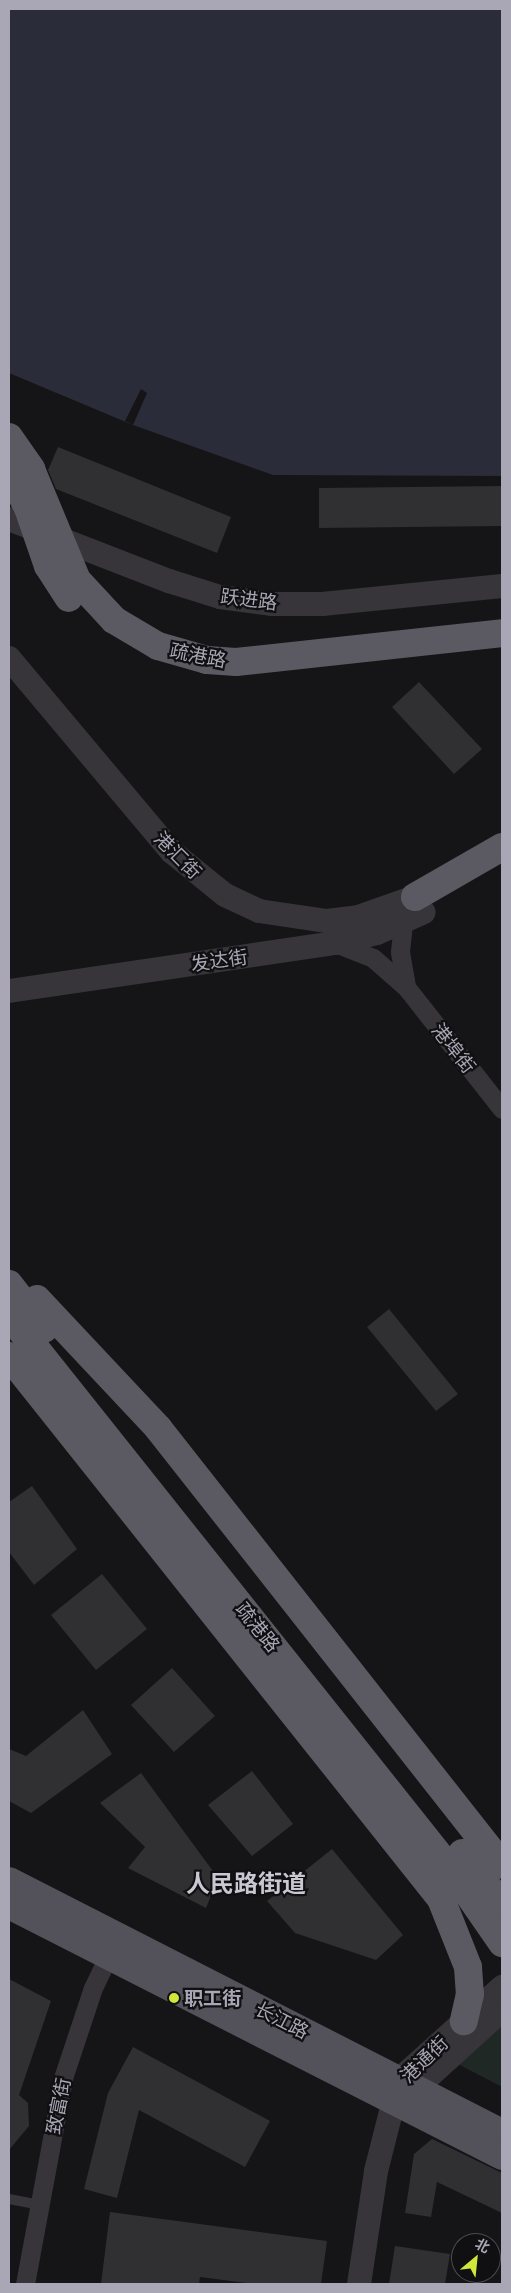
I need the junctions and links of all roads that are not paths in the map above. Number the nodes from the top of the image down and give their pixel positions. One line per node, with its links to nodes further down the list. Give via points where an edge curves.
1 (9, 437): 5 (highway, 疏港路, bridge, via 31,469 77,580 114,620 158,646 207,660 236,662)
2 (9, 471): 6 (highway, bridge, via 28,508 48,566 62,589 102,634 149,663 204,678 267,679)
3 (9, 519): 4 (street, 跃进路, via 169,581 220,596 272,604 322,604)
4 (502, 586)
5 (502, 633)
6 (502, 651)
7 (9, 658): 12 (street, 港汇街, via 196,876 225,895 259,911)
8 (9, 683): 12 (street, 港汇街, via 162,865 190,891 227,915)
9 (502, 846): 11 (highway)
10 (502, 868): 11 (highway)
11 (414, 910): 12 (street, 港汇街, via 327,921); 13 (street, 发达街); 14 (street, via 400,952)
12 (290, 934): 13 (street, 发达街); 15 (street, 发达街)
13 (336, 943): 14 (street, 港埠街, via 373,958)
14 (406, 987): 16 (street, 港埠街)
15 (9, 991)
16 (502, 1109)
17 (9, 1273): 21 (highway, via 92,1354 158,1428)
18 (9, 1284): 24 (highway, 疏港路)
19 (9, 1315): 25 (highway, 疏港路, via 455,1875)
20 (9, 1356): 29 (highway, via 441,1899 468,1967 470,1994)
21 (502, 1865)
22 (9, 1881): 26 (main road, 长江路)
23 (9, 1905): 26 (main road, 长江路)
24 (502, 1906)
25 (502, 1943)
26 (113, 1946): 30 (main road, 长江路); 34 (street, 致富街, via 93,1988 63,2078)
27 (502, 1987): 29 (street, 港通街)
28 (502, 2010): 30 (street, 港通街)
29 (464, 2022): 30 (street, 港通街)
30 (402, 2089): 31 (main road, 长江路); 32 (main road); 36 (street, via 376,2171)
31 (502, 2133)
32 (502, 2156)
33 (9, 2199): 34 (lane)
34 (39, 2206): 35 (street, 致富街)
35 (25, 2284)
36 (358, 2284)

